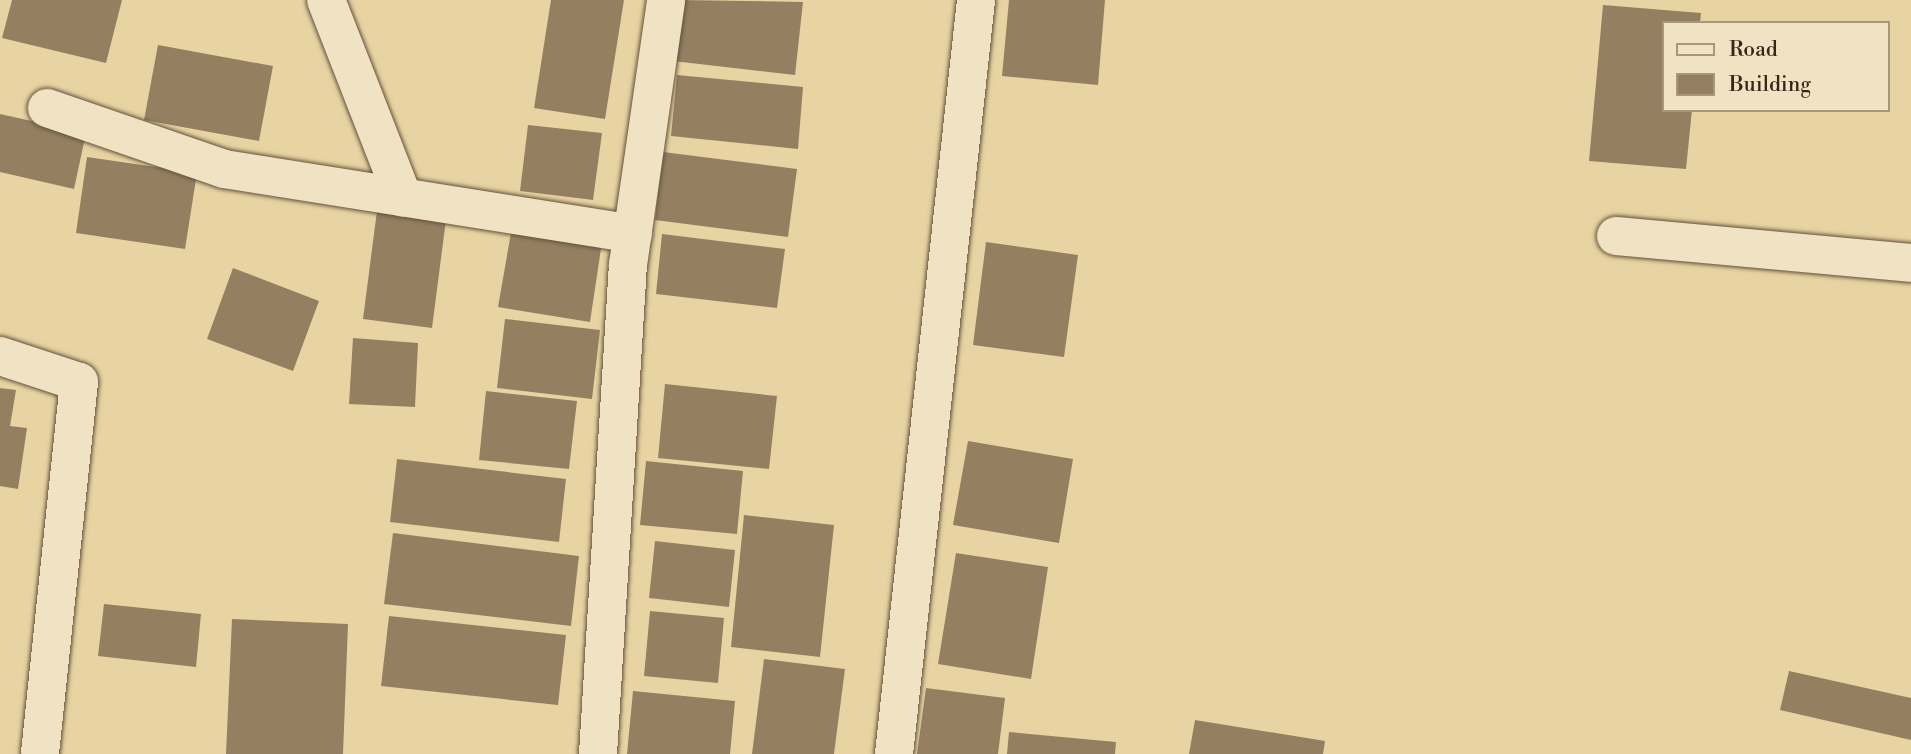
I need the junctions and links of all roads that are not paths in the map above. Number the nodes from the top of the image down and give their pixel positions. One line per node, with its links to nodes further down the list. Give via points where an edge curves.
1 (326, 0): 5 (street)
2 (666, 0): 6 (street)
3 (976, 0): 12 (street)
4 (47, 108): 5 (street, via 224,169)
5 (403, 198): 6 (street)
6 (633, 234): 11 (street)
7 (1616, 236): 8 (street)
8 (1911, 263)
9 (0, 356): 10 (street, via 79,382)
10 (40, 754)
11 (598, 754)
12 (894, 754)

